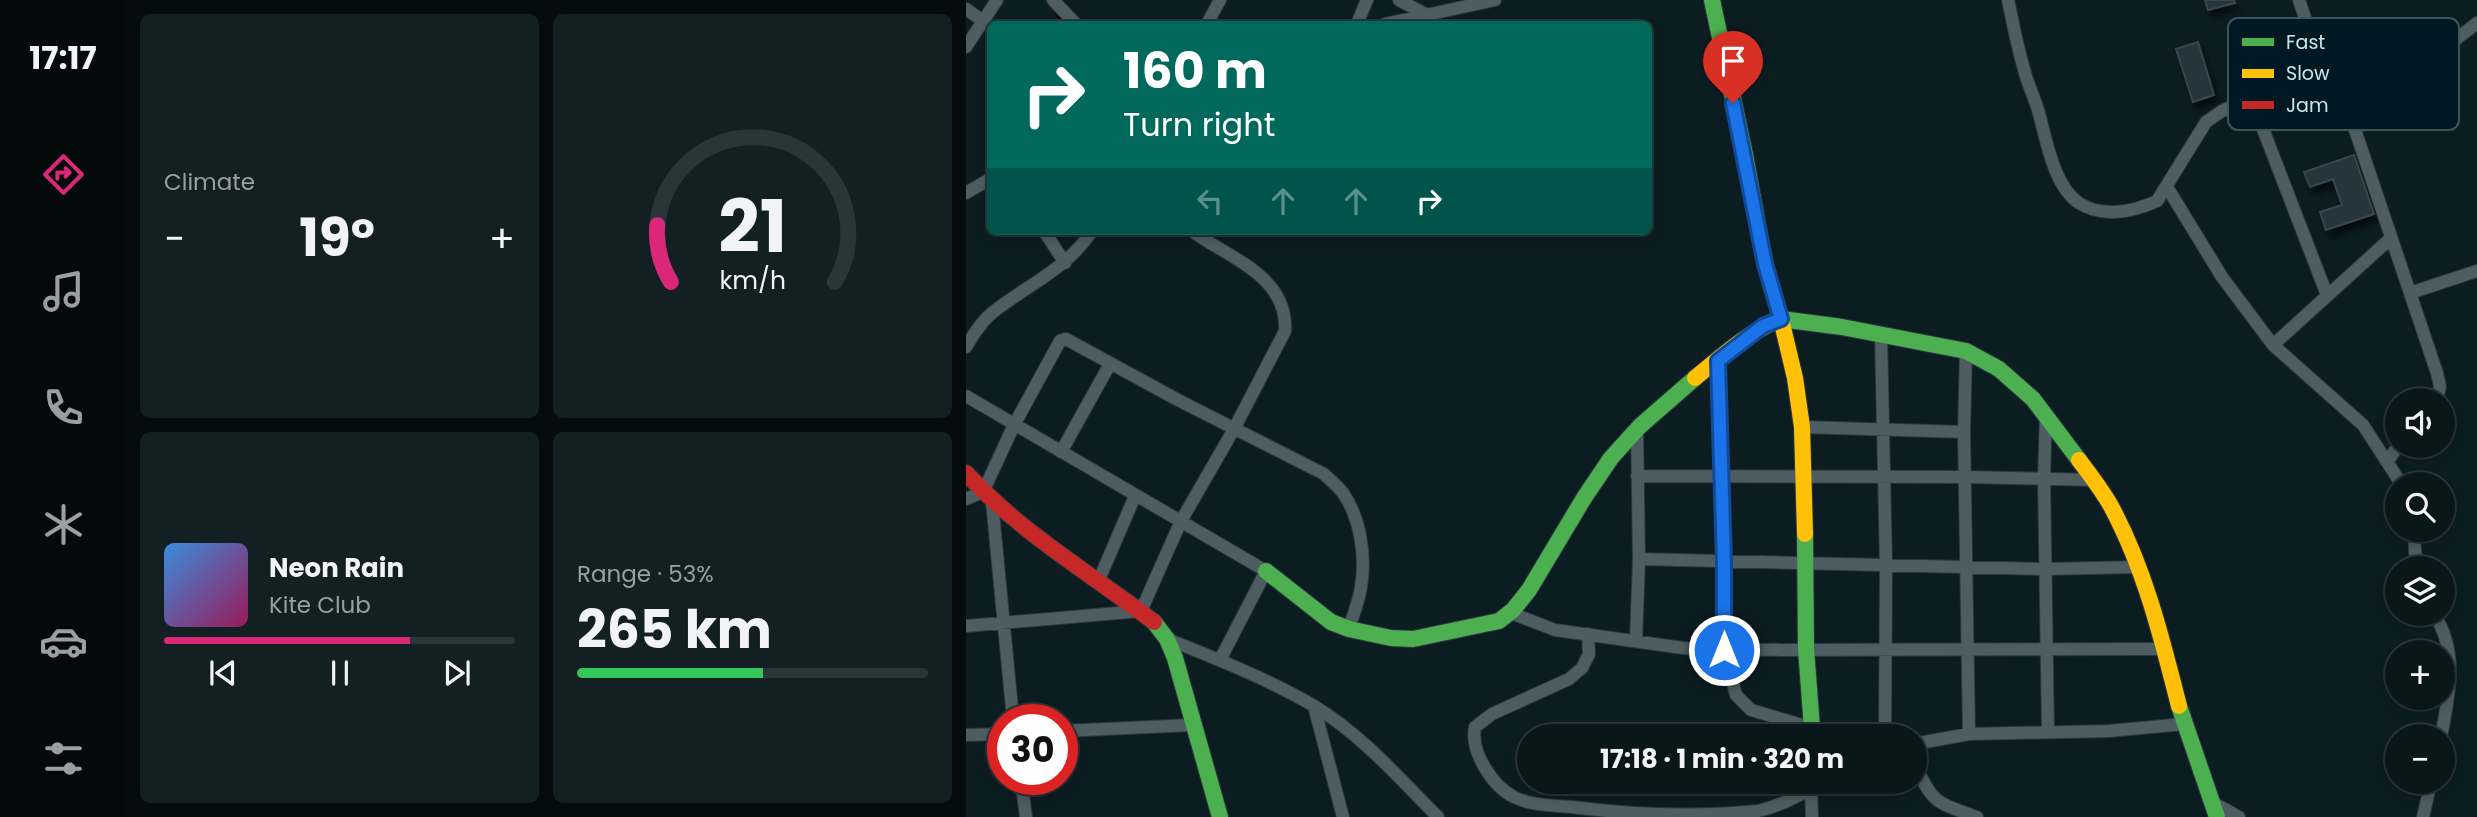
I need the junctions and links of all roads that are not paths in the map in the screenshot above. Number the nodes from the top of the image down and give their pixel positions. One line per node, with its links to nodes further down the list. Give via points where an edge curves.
1 (998, 0): 13 (street)
2 (1053, 0): 14 (street)
3 (1220, 0): 15 (street)
4 (1367, 0): 16 (street)
5 (1399, 0): 11 (street)
6 (1495, 0): 11 (street)
7 (1712, 0): 35 (street, via 1765,264)
8 (2008, 0): 25 (street, via 2024,72 2050,154 2061,182 2076,201 2089,209 2126,211 2157,201)
9 (2299, 0): 12 (street)
10 (966, 9): 13 (street)
11 (1427, 15): 17 (street)
12 (2304, 18)
13 (983, 21): 20 (street)
14 (1073, 21)
15 (1209, 21)
16 (1358, 21)
17 (1399, 21)
18 (2477, 23): 19 (street)
19 (2459, 36)
20 (966, 47)
21 (2228, 108): 25 (street, via 2206,122)
22 (2264, 130): 34 (street)
23 (2355, 130): 30 (street)
24 (987, 181): 26 (street)
25 (2167, 187): 37 (street, via 2222,277)
26 (966, 193)
27 (1047, 235): 31 (street)
28 (1089, 235): 31 (street)
29 (1197, 235): 47 (street, via 1255,270 1277,299 1285,319 1284,331)
30 (2391, 238): 33 (street); 34 (street)
31 (1065, 263): 38 (street, via 991,313)
32 (2477, 271): 33 (street)
33 (2410, 293): 42 (street)
34 (2327, 295): 37 (street)
35 (1781, 319): 36 (street); 40 (street, via 1763,326); 46 (street)
36 (1881, 335): 39 (street); 49 (street)
37 (2273, 345): 53 (street, via 2348,409)
38 (966, 347)
39 (1966, 351): 44 (street, via 1999,369); 50 (street)
40 (1718, 361): 48 (street); 57 (street)
41 (1110, 364): 45 (street, via 1062,339); 47 (street); 51 (street)
42 (2440, 388)
43 (966, 396): 45 (street)
44 (2046, 416): 61 (street); 62 (street)
45 (1014, 425): 51 (street); 64 (street)
46 (1802, 427): 49 (street); 58 (street)
47 (1234, 429): 66 (street); 81 (street, via 1324,474 1343,493 1361,541 1363,567)
48 (1637, 430): 56 (street); 77 (street, via 1612,457)
49 (1882, 430): 50 (street); 59 (street)
50 (1964, 432): 60 (street)
51 (1061, 452): 63 (street)
52 (2390, 458): 53 (street)
53 (2388, 461): 54 (street)
54 (2394, 472)
55 (966, 473): 64 (street)
56 (1637, 476): 57 (street); 67 (street)
57 (1722, 477): 58 (street); 68 (street)
58 (1805, 477): 59 (street); 69 (street)
59 (1882, 477): 60 (street); 70 (street)
60 (1965, 477): 61 (street); 71 (street)
61 (2044, 478): 62 (street); 73 (street)
62 (2094, 480): 72 (street, via 2112,507)
63 (1135, 496): 66 (street); 75 (street)
64 (988, 497): 65 (street); 75 (street); 78 (street)
65 (966, 499)
66 (1181, 521): 74 (street); 76 (street)
67 (1639, 559): 68 (street); 84 (street)
68 (1724, 562): 69 (street); 88 (street)
69 (1807, 563): 70 (street); 86 (street)
70 (1885, 565): 71 (street); 89 (street)
71 (1965, 566): 73 (street); 85 (street)
72 (2139, 567): 73 (street); 87 (street)
73 (2045, 569): 90 (street)
74 (1266, 571): 81 (street, via 1331,622); 91 (street)
75 (1098, 582): 76 (street)
76 (1141, 611): 78 (street); 83 (street)
77 (1511, 613): 81 (street, via 1478,627 1413,639); 82 (street, via 1555,629)
78 (1003, 624): 79 (street); 92 (street)
79 (966, 626)
80 (2441, 626): 98 (street, via 2451,674)
81 (1349, 629)
82 (1588, 634): 84 (street); 117 (street, via 1589,654 1582,668 1475,727 1472,740 1478,757 1512,796 1531,803)
83 (1167, 639): 91 (street); 99 (street)
84 (1636, 641): 88 (street)
85 (1967, 648): 89 (street); 90 (street); 103 (street)
86 (1807, 649): 88 (street); 89 (street); 95 (street)
87 (2165, 649): 90 (street); 97 (street)
88 (1724, 650): 94 (street, via 1741,703)
89 (1886, 650): 96 (street)
90 (2047, 650): 101 (street)
91 (1220, 660): 93 (street)
92 (1011, 704)
93 (1314, 706): 115 (street); 116 (street, via 1365,744)
94 (1798, 724)
95 (1812, 724)
96 (1885, 724)
97 (2185, 724): 101 (street); 111 (street)
98 (2443, 724)
99 (1192, 725): 100 (street); 114 (street)
100 (1078, 730)
101 (2048, 731): 103 (street)
102 (987, 734): 104 (street)
103 (1969, 734): 105 (street)
104 (966, 735)
105 (1927, 742)
106 (1927, 787): 119 (street, via 1946,807)
107 (1797, 794): 112 (street, via 1760,811)
108 (1815, 794): 118 (street)
109 (2428, 794): 121 (street)
110 (1023, 795): 113 (street)
111 (2214, 810): 120 (street)
112 (1732, 816): 117 (street)
113 (1026, 817)
114 (1220, 817)
115 (1343, 817)
116 (1438, 817)
117 (1678, 817)
118 (1812, 817)
119 (1977, 817)
120 (2239, 817)
121 (2423, 817)

